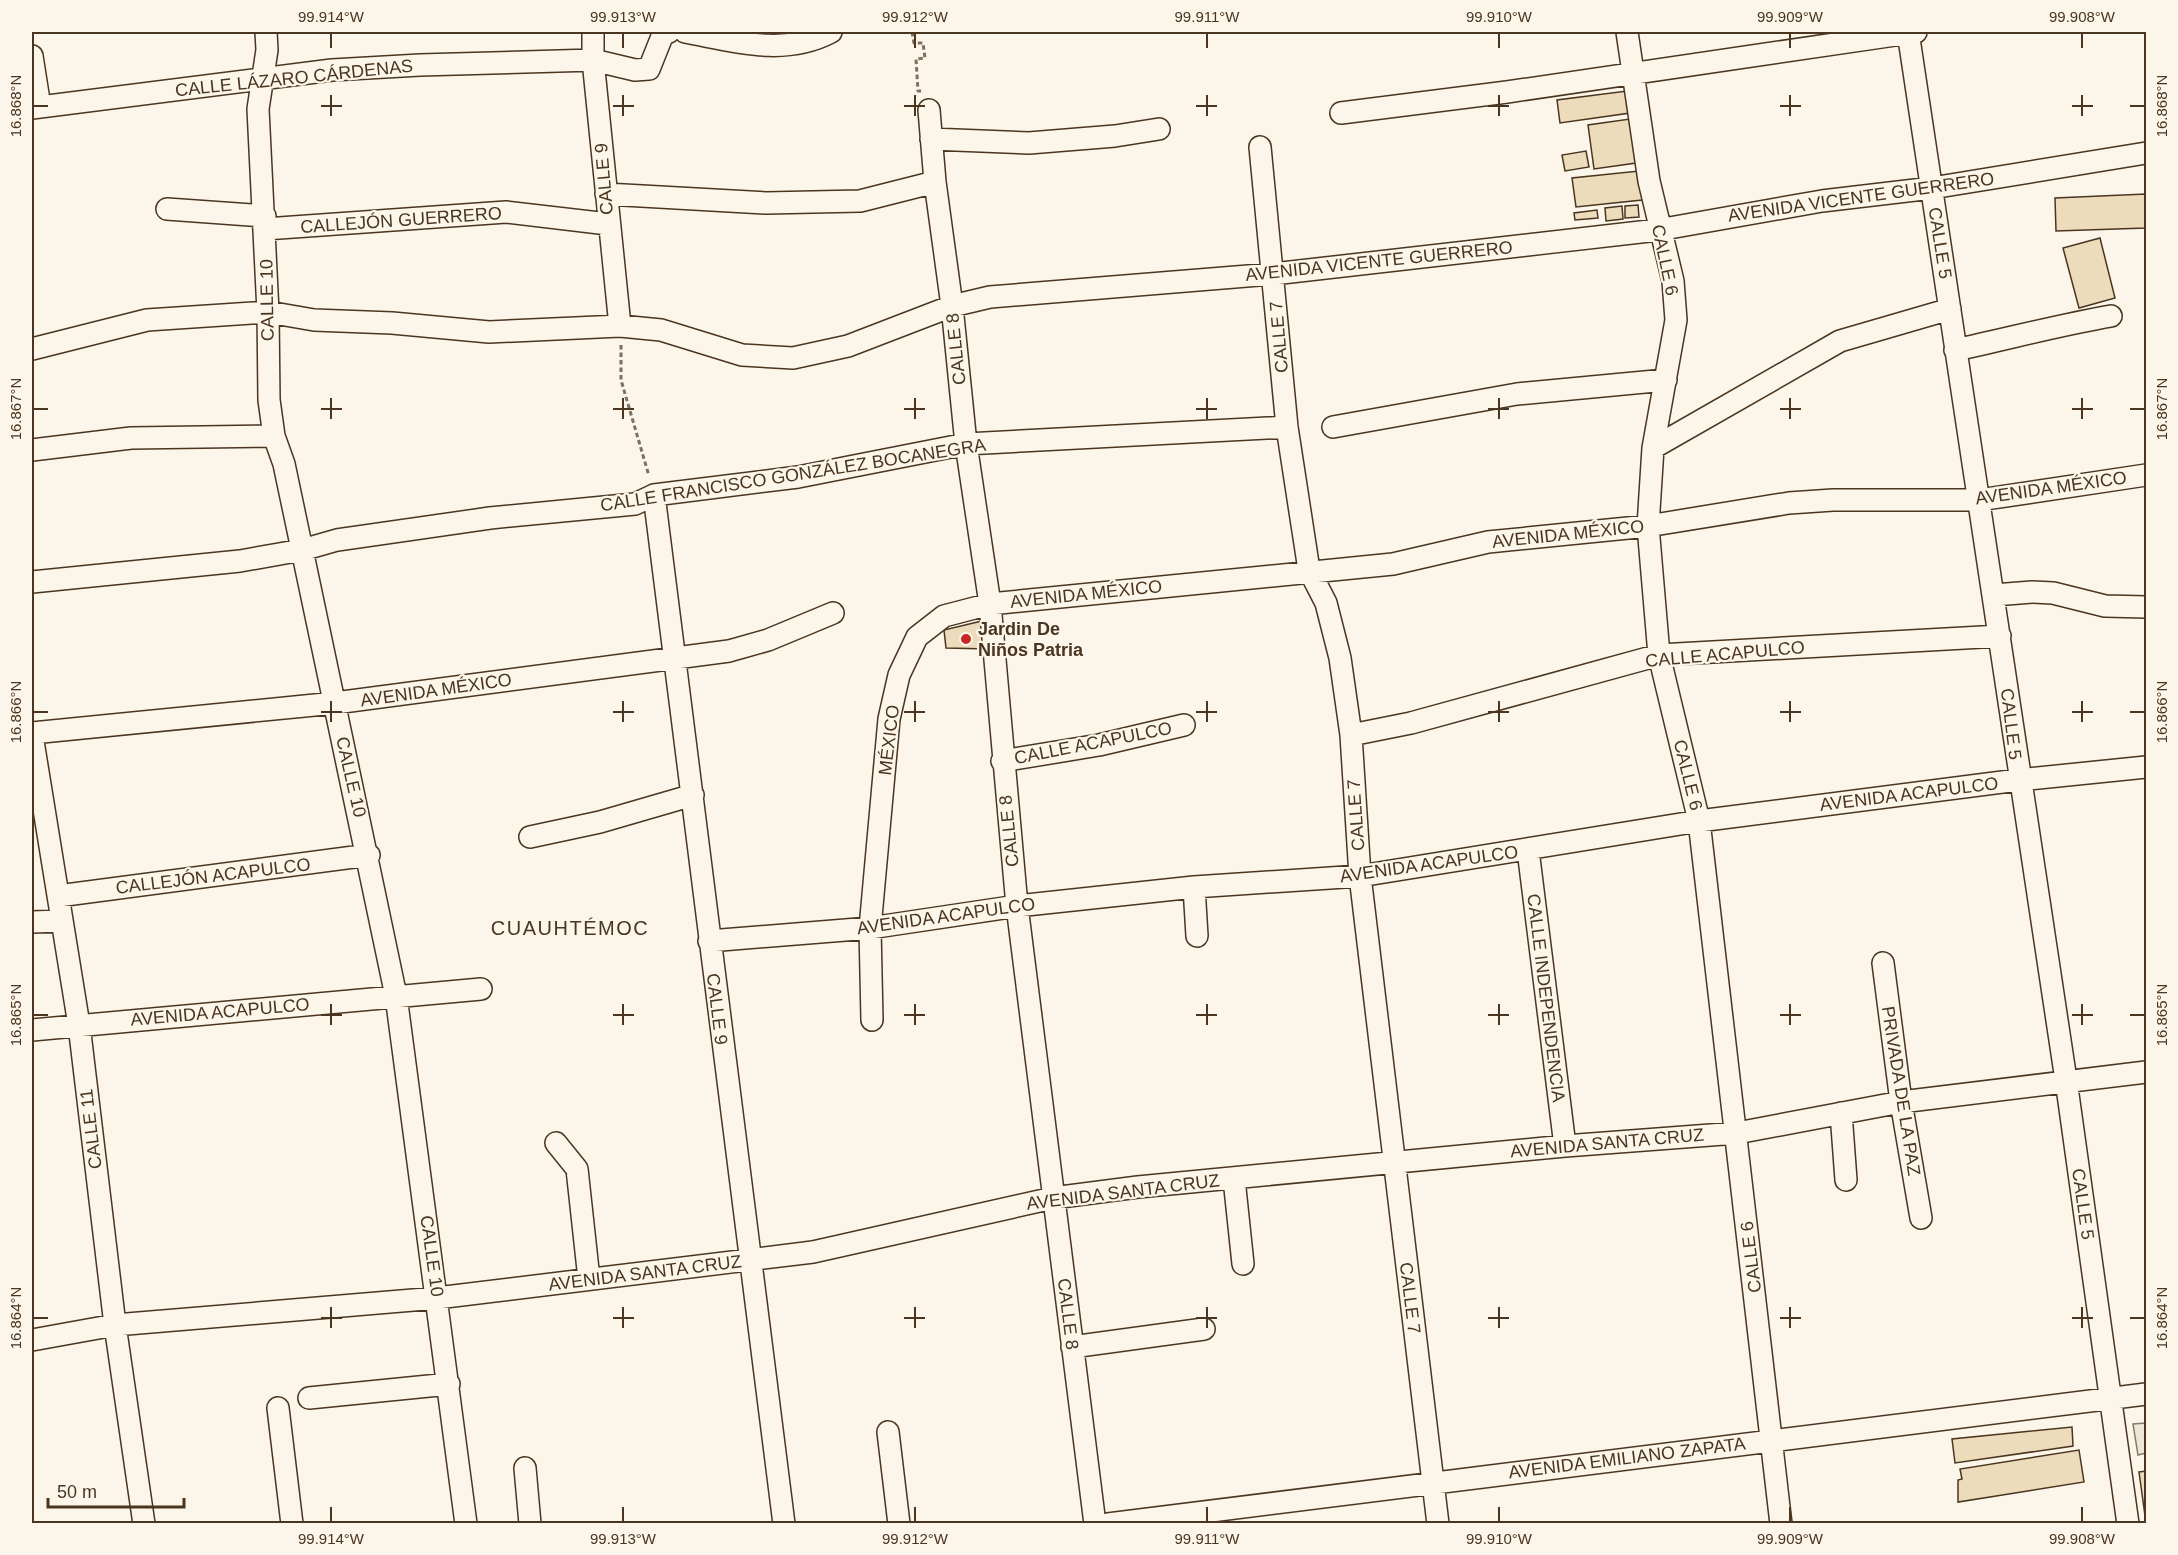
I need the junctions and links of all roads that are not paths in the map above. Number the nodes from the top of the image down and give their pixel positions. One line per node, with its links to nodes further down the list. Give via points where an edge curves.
1 (266, 32): 11 (street, CALLE 10)
2 (593, 32): 9 (street, CALLE 9)
3 (669, 32): 9 (street, CALLE LÁZARO CÁRDENAS, via 663,34 649,69 635,70)
4 (685, 32): 5 (street, via 752,45 786,46)
5 (831, 32)
6 (1627, 32): 10 (street, CALLE 6)
7 (1911, 32): 10 (street); 20 (street, CALLE 5)
8 (32, 56): 12 (street)
9 (593, 60): 11 (street, CALLE LÁZARO CÁRDENAS, via 332,70); 21 (street, CALLE 9)
10 (1633, 72): 14 (street); 25 (street, CALLE 6)
11 (262, 80): 12 (street, CALLE LÁZARO CÁRDENAS); 23 (street, CALLE 10, via 258,109)
12 (36, 108)
13 (929, 110): 16 (street, CALLE 8)
14 (1341, 113)
15 (1160, 129): 16 (street, via 1029,142)
16 (931, 139): 19 (street, CALLE 8)
17 (1260, 147): 26 (street, CALLE 7)
18 (2146, 153): 20 (street, AVENIDA VICENTE GUERRERO)
19 (935, 182): 21 (street, via 860,201 766,203); 27 (street, CALLE 8)
20 (1932, 188): 25 (street, AVENIDA VICENTE GUERRERO, via 1822,201); 28 (street, CALLE 5)
21 (606, 194): 24 (street, CALLE 9)
22 (167, 209): 23 (street, CALLEJÓN GUERRERO)
23 (265, 222): 24 (street, CALLEJÓN GUERRERO, via 506,212); 29 (street, CALLE 10)
24 (608, 224): 31 (street, CALLE 9)
25 (1658, 230): 26 (street, AVENIDA VICENTE GUERRERO); 34 (street, CALLE 6, via 1673,281 1676,320)
26 (1273, 274): 27 (street, AVENIDA VICENTE GUERRERO, via 990,297); 35 (street, CALLE 7)
27 (952, 306): 31 (street, AVENIDA VICENTE GUERRERO, via 848,346 793,358 742,355 661,330); 38 (street, CALLE 8)
28 (1950, 309): 33 (street, CALLE 5); 39 (street, via 1840,341)
29 (268, 312): 31 (street, AVENIDA VICENTE GUERRERO, via 314,320 392,322 489,332); 32 (street, AVENIDA VICENTE GUERRERO, via 147,320); 37 (street, CALLE 10, via 269,400)
30 (2111, 316): 33 (street)
31 (620, 326)
32 (32, 349)
33 (1955, 350): 43 (street, CALLE 5)
34 (1666, 380): 36 (street, via 1517,394); 39 (street, CALLE 6)
35 (1287, 427): 38 (street, CALLE FRANCISCO GONZÁLEZ BOCANEGRA); 46 (street, CALLE 7)
36 (1333, 427)
37 (274, 436): 40 (street, via 131,438); 45 (street, CALLE 10, via 284,464)
38 (966, 444): 42 (street, CALLE FRANCISCO GONZÁLEZ BOCANEGRA, via 798,477); 49 (street, CALLE 8)
39 (1653, 448): 44 (street, CALLE 6)
40 (32, 450)
41 (2146, 475): 43 (street, AVENIDA MÉXICO)
42 (654, 495): 45 (street, CALLE FRANCISCO GONZÁLEZ BOCANEGRA, via 635,504 490,518 337,540); 54 (street, CALLE 9)
43 (1979, 500): 44 (street, AVENIDA MÉXICO, via 1789,503); 48 (street, CALLE 5)
44 (1648, 526): 46 (street, AVENIDA MÉXICO, via 1488,542 1393,564); 53 (street, CALLE 6)
45 (302, 550): 47 (street, CALLE FRANCISCO GONZÁLEZ BOCANEGRA, via 240,561); 55 (street, CALLE 10)
46 (1310, 570): 49 (street, AVENIDA MÉXICO); 58 (street, CALLE 7, via 1326,603 1340,658)
47 (32, 582)
48 (1994, 595): 50 (street, via 2053,593 2105,606); 52 (street, CALLE 5)
49 (990, 604): 59 (street, CALLE 8); 73 (street, MÉXICO, via 944,616 917,637 899,675 889,720)
50 (2146, 607)
51 (833, 613): 54 (street, AVENIDA MÉXICO, via 758,643)
52 (2000, 636): 53 (street, CALLE ACAPULCO); 61 (street, CALLE 5)
53 (1659, 655): 58 (street, CALLE ACAPULCO, via 1432,718); 63 (street, CALLE 6)
54 (675, 658): 55 (street, AVENIDA MÉXICO); 62 (street, CALLE 9)
55 (335, 704): 57 (street, AVENIDA MÉXICO); 66 (street, CALLE 10)
56 (1184, 725): 59 (street, CALLE ACAPULCO, via 1099,745)
57 (32, 734): 69 (street, CALLE 11)
58 (1352, 735): 67 (street, CALLE 7)
59 (1002, 761): 70 (street, CALLE 8)
60 (2146, 767): 61 (street, AVENIDA ACAPULCO)
61 (2019, 780): 63 (street, AVENIDA ACAPULCO); 83 (street, CALLE 5)
62 (693, 795): 64 (street); 75 (street, CALLE 9)
63 (1699, 821): 65 (street, AVENIDA ACAPULCO); 86 (street, CALLE 6)
64 (530, 837)
65 (1528, 850): 67 (street, AVENIDA ACAPULCO); 88 (street, CALLE INDEPENDENCIA)
66 (369, 855): 69 (street, CALLEJÓN ACAPULCO); 78 (street, CALLE 10)
67 (1360, 876): 68 (street, AVENIDA ACAPULCO); 89 (street, CALLE 7)
68 (1194, 887): 70 (street, AVENIDA ACAPULCO); 74 (street)
69 (58, 896): 71 (street, CALLE 11)
70 (1017, 906): 73 (street, AVENIDA ACAPULCO); 92 (street, CALLE 8)
71 (60, 921): 72 (street); 80 (street, CALLE 11)
72 (32, 922)
73 (870, 928): 75 (street, AVENIDA ACAPULCO); 79 (street, MÉXICO)
74 (1197, 936)
75 (709, 941): 94 (street, CALLE 9)
76 (1882, 963): 84 (street, PRIVADA DE LA PAZ)
77 (481, 989): 78 (street, AVENIDA ACAPULCO)
78 (396, 996): 80 (street, AVENIDA ACAPULCO); 97 (street, CALLE 10)
79 (872, 1020)
80 (79, 1025): 81 (street, AVENIDA ACAPULCO); 98 (street, CALLE 11)
81 (32, 1030)
82 (2146, 1072): 83 (street, AVENIDA SANTA CRUZ)
83 (2066, 1080): 84 (street, AVENIDA SANTA CRUZ); 105 (street, CALLE 5)
84 (1901, 1102): 85 (street, AVENIDA SANTA CRUZ); 93 (street, PRIVADA DE LA PAZ)
85 (1841, 1113): 86 (street, AVENIDA SANTA CRUZ); 91 (street)
86 (1737, 1133): 88 (street, AVENIDA SANTA CRUZ); 108 (street, CALLE 6)
87 (555, 1143): 96 (street, via 576,1169)
88 (1565, 1146): 89 (street, AVENIDA SANTA CRUZ)
89 (1393, 1164): 90 (street, AVENIDA SANTA CRUZ); 110 (street, CALLE 7)
90 (1234, 1179): 92 (street, AVENIDA SANTA CRUZ); 95 (street)
91 (1846, 1180)
92 (1053, 1198): 94 (street, AVENIDA SANTA CRUZ, via 813,1252); 101 (street, CALLE 8)
93 (1921, 1218)
94 (750, 1260): 96 (street, AVENIDA SANTA CRUZ); 115 (street, CALLE 9)
95 (1243, 1264)
96 (589, 1280): 97 (street, AVENIDA SANTA CRUZ)
97 (437, 1298): 98 (street, AVENIDA SANTA CRUZ); 102 (street, CALLE 10)
98 (115, 1325): 100 (street, AVENIDA SANTA CRUZ); 111 (street, CALLE 11)
99 (1204, 1329): 101 (street)
100 (32, 1340)
101 (1072, 1347): 117 (street, CALLE 8)
102 (449, 1384): 104 (street); 113 (street, CALLE 10)
103 (2146, 1394): 105 (street, AVENIDA EMILIANO ZAPATA)
104 (309, 1398)
105 (2111, 1399): 108 (street, AVENIDA EMILIANO ZAPATA); 121 (street, CALLE 5)
106 (278, 1408): 112 (street)
107 (888, 1432): 116 (street)
108 (1772, 1441): 110 (street, AVENIDA EMILIANO ZAPATA); 120 (street, CALLE 6)
109 (525, 1468): 114 (street)
110 (1433, 1481): 118 (street, AVENIDA EMILIANO ZAPATA); 119 (street, CALLE 7)
111 (144, 1524)
112 (292, 1524)
113 (466, 1524)
114 (530, 1524)
115 (784, 1524)
116 (899, 1524)
117 (1095, 1524)
118 (1108, 1524)
119 (1438, 1524)
120 (1781, 1524)
121 (2128, 1524)

